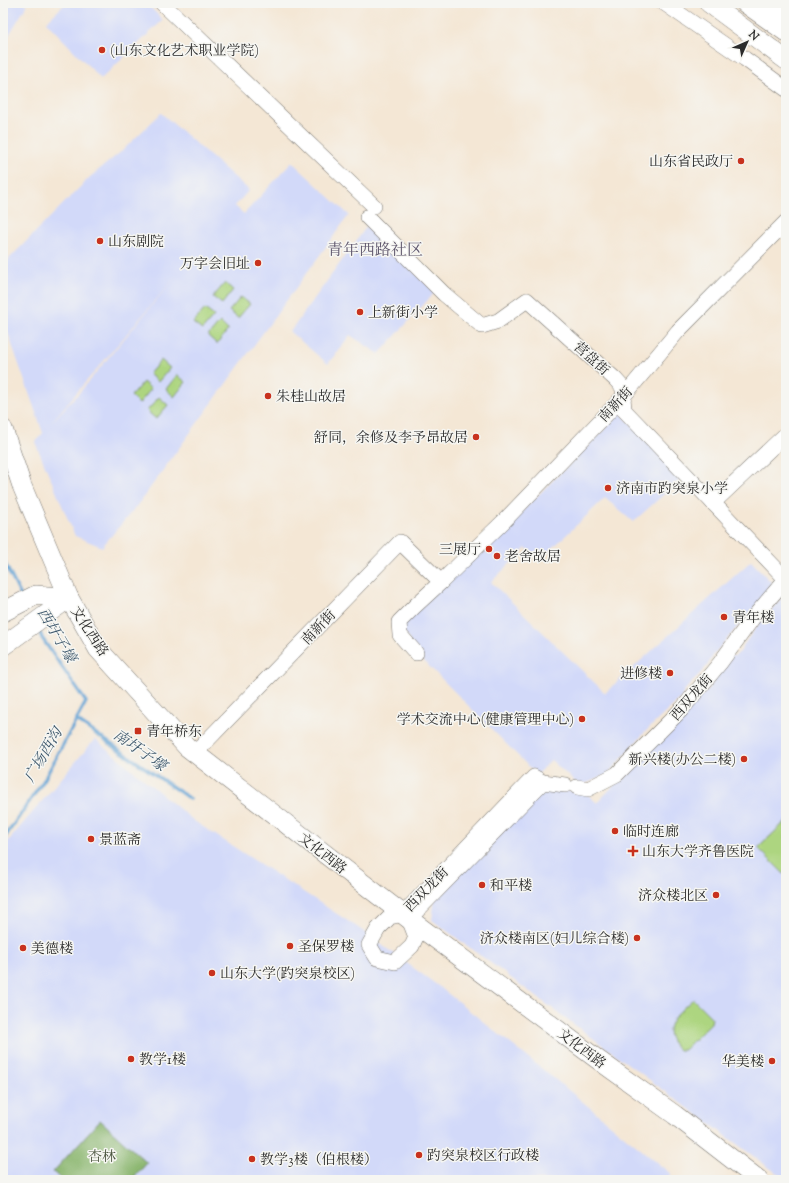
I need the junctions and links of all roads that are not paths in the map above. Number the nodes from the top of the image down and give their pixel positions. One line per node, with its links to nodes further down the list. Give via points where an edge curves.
1 (162, 3): 11 (street, 营盘街, via 370,212 441,291 482,326 498,321 527,300 615,379 624,389)
2 (664, 3): 9 (street)
3 (709, 3): 8 (main road)
4 (745, 3): 7 (main road)
5 (768, 3): 6 (street)
6 (786, 16)
7 (786, 32)
8 (786, 60)
9 (786, 89)
10 (786, 222): 11 (street, 南新街, via 678,331)
11 (623, 397): 14 (street, 营盘街, via 624,410); 16 (street, 南新街, via 509,516)
12 (3, 429): 17 (main road, 文化西路, via 22,486)
13 (786, 434): 14 (street)
14 (713, 503): 15 (street, 营盘街)
15 (786, 579): 22 (street, 西双龙街, via 752,618 720,663 682,709 617,774 588,789 543,782)
16 (441, 582): 20 (street, 南新街, via 399,622 400,635); 21 (street, 南新街, via 400,542)
17 (69, 598): 18 (main road, via 36,595); 19 (main road); 21 (main road, 文化西路, via 98,649)
18 (3, 612)
19 (4, 644)
20 (416, 653)
21 (195, 753): 22 (main road, 文化西路)
22 (396, 918): 22 (street, 西双龙街, via 378,929 368,945 376,959 395,962 414,941); 23 (main road, 文化西路, via 675,1115)
23 (759, 1180)

